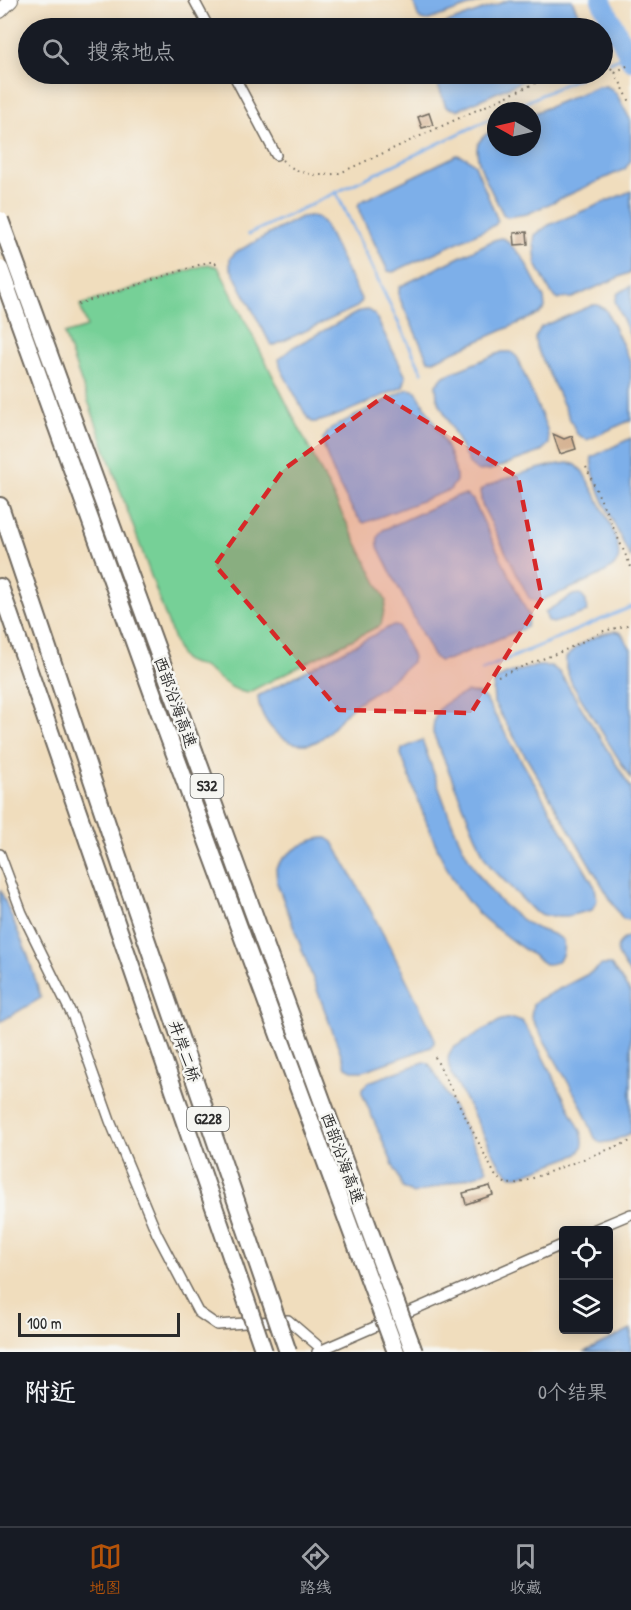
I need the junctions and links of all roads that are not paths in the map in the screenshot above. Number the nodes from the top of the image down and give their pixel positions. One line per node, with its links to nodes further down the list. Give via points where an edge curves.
1 (11, 0): 3 (street)
2 (194, 0): 4 (street)
3 (0, 11)
4 (204, 18)
5 (238, 84): 6 (street)
6 (276, 155)
7 (0, 215): 16 (street)
8 (0, 220): 21 (highway, 西部沿海高速 / S32, bridge)
9 (0, 269): 20 (highway, 西部沿海高速 / S32, bridge)
10 (0, 506): 19 (highway, 井岸二桥 / G228, bridge)
11 (0, 587): 18 (highway, 井岸二桥 / G228, bridge)
12 (0, 855): 17 (street, via 22,913 73,1017 110,1121 157,1234 198,1312 217,1325 288,1320)
13 (631, 1214): 14 (street)
14 (602, 1226)
15 (559, 1246): 16 (street)
16 (401, 1315): 17 (street)
17 (317, 1348)
18 (264, 1352)
19 (288, 1352)
20 (396, 1352)
21 (414, 1352)

